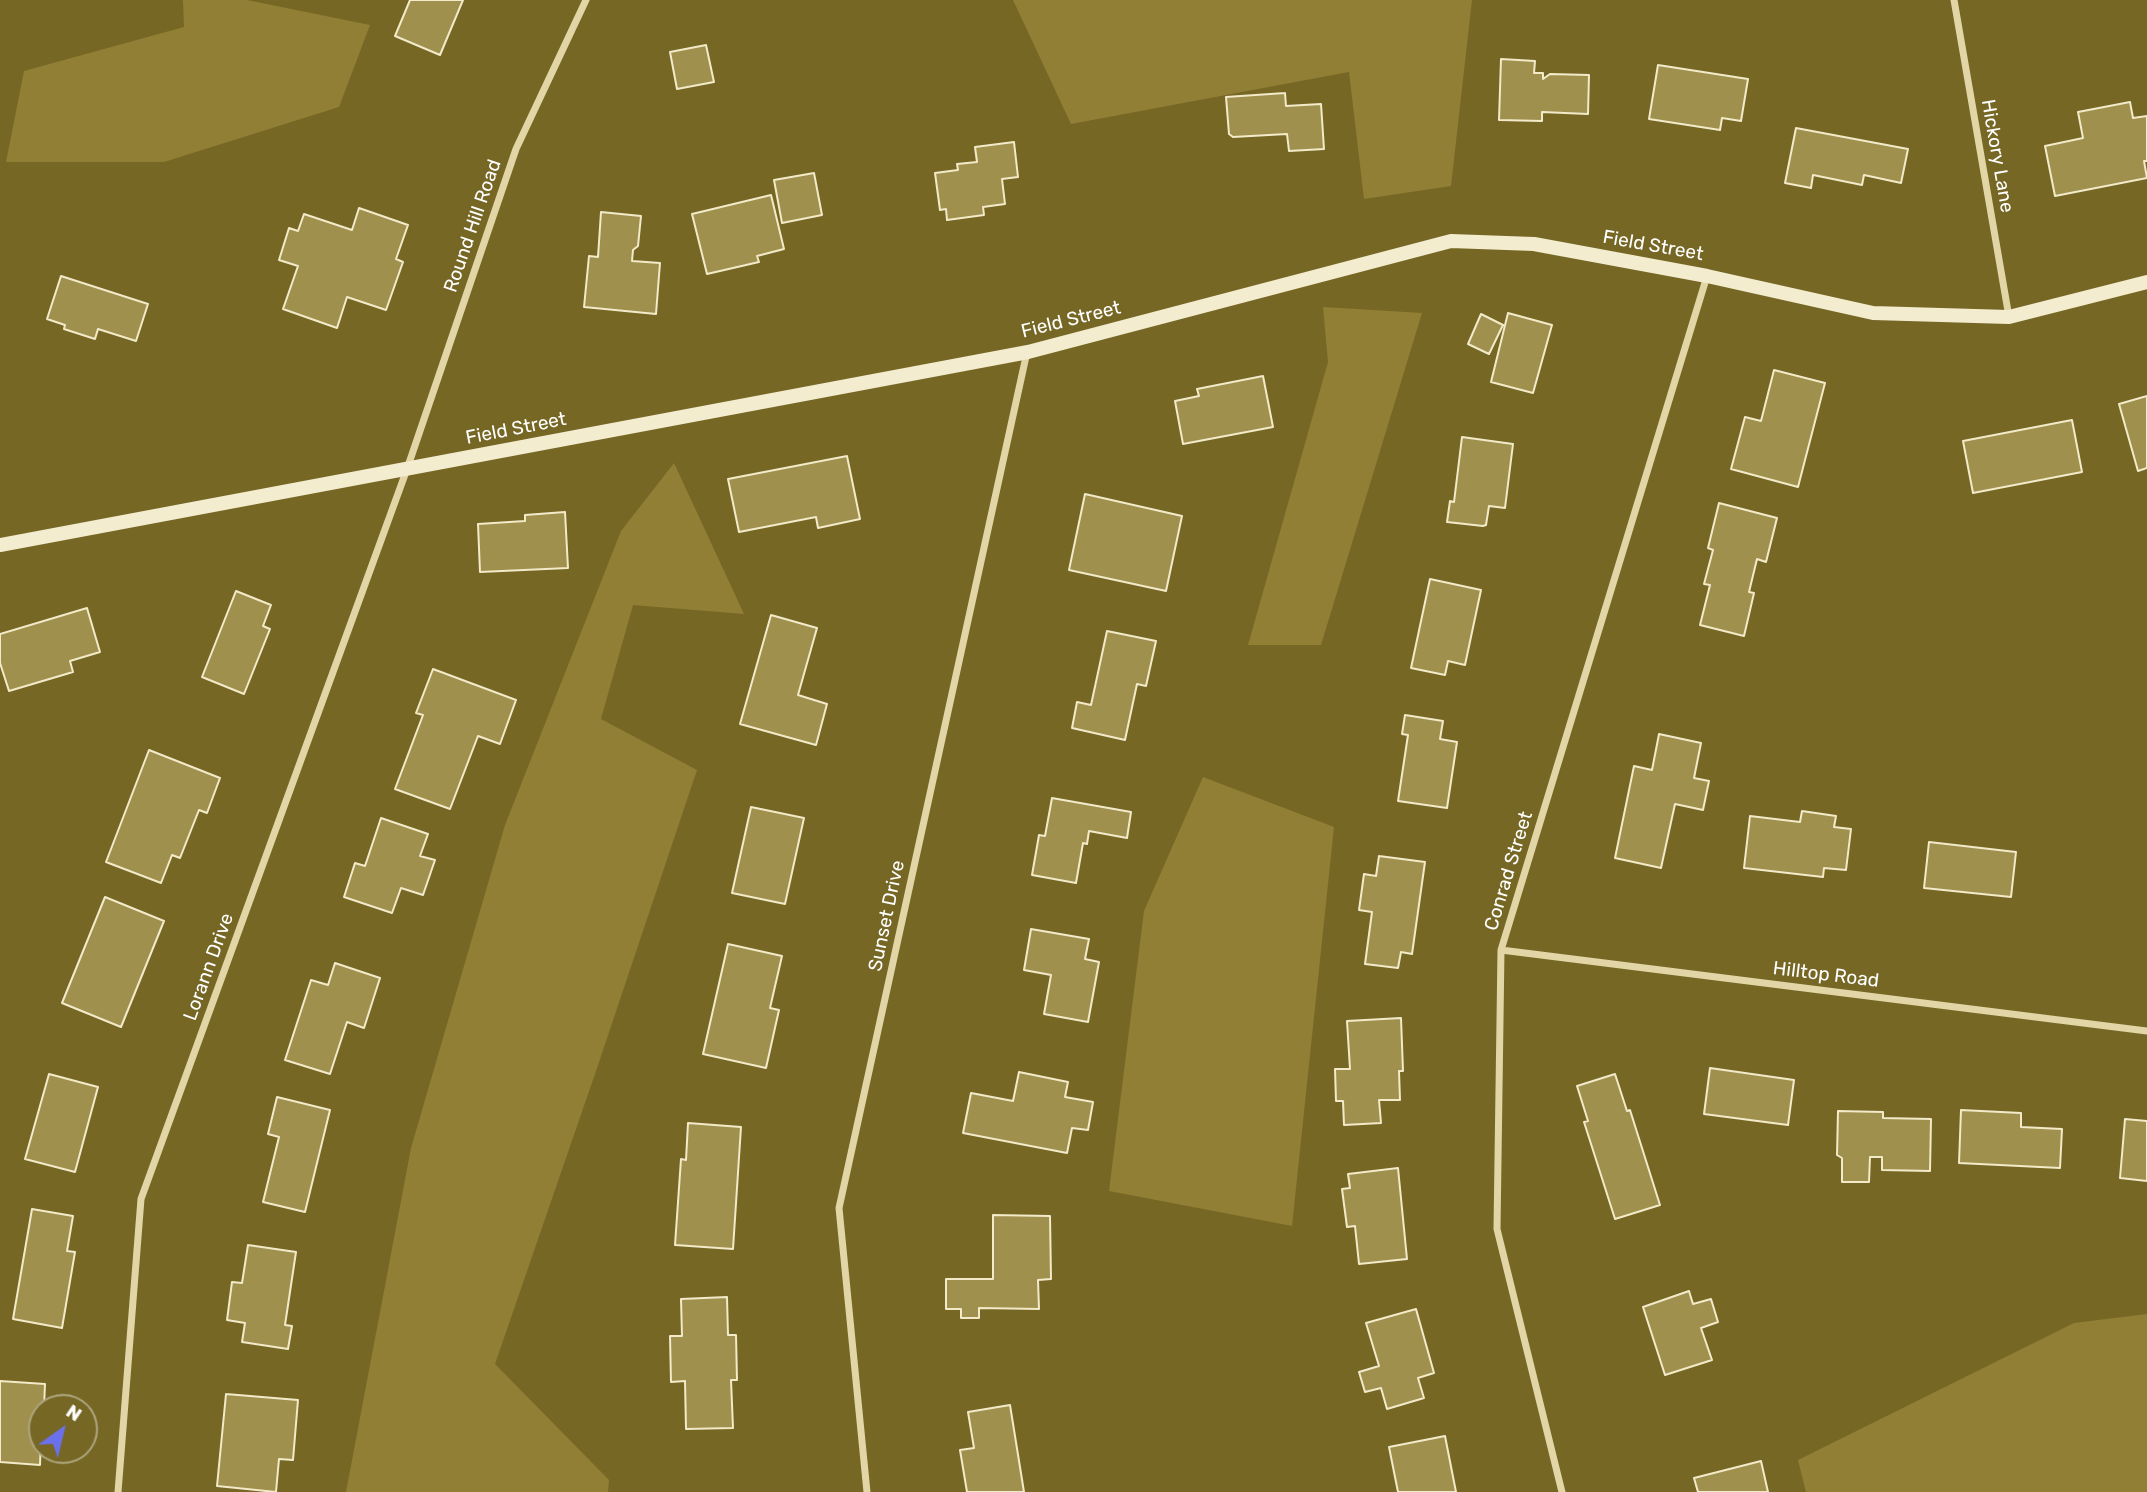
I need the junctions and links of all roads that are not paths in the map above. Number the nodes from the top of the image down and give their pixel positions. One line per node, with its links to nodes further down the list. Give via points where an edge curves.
1 (586, 0): 7 (street, Round Hill Road, via 516,149)
2 (1954, 0): 5 (street, Hickory Lane)
3 (1707, 276): 5 (street, Field Street, via 1873,313); 6 (street, Field Street, via 1534,244 1451,241); 9 (street, Conrad Street)
4 (2147, 282): 5 (street, Field Street)
5 (2009, 317)
6 (1028, 352): 7 (street, Field Street); 12 (street, Sunset Drive, via 839,1208)
7 (407, 469): 8 (street, Field Street); 11 (street, Lorann Drive, via 141,1199)
8 (0, 545)
9 (1501, 950): 10 (street, Hilltop Road); 13 (street, Conrad Street, via 1497,1229)
10 (2147, 1031)
11 (118, 1492)
12 (867, 1492)
13 (1562, 1492)

